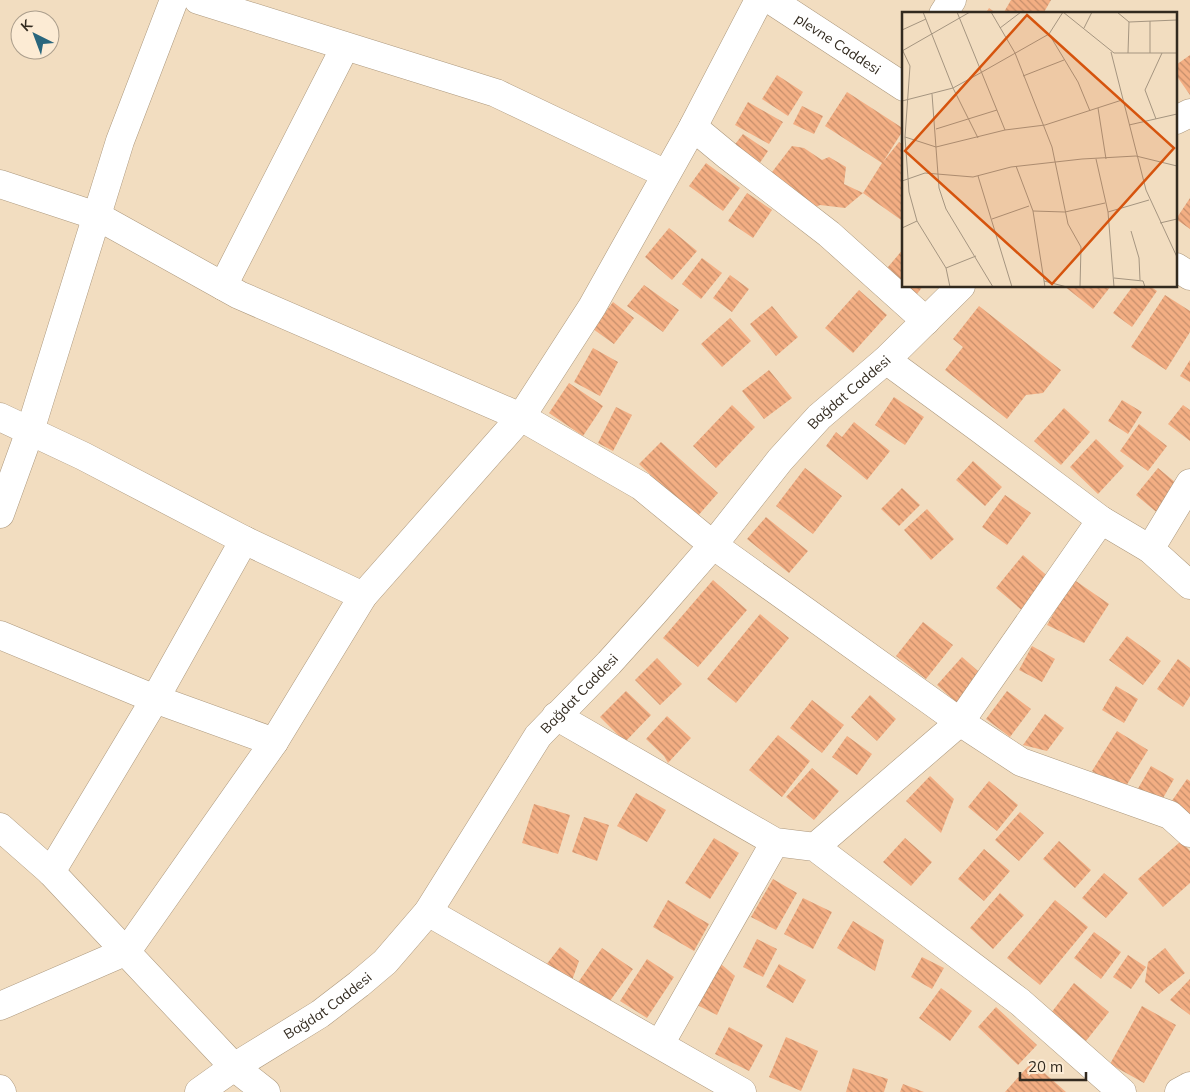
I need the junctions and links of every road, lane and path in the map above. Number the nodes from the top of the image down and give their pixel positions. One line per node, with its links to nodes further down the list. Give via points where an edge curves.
1 (174, 0): 14 (street, via 120,141)
2 (198, 0): 7 (street)
3 (760, 0): 11 (street)
4 (771, 0): 8 (street, plevne Caddesi)
5 (952, 0): 6 (street)
6 (944, 12)
7 (345, 47): 12 (street, via 496,93); 17 (street)
8 (901, 79)
9 (1190, 113): 10 (street)
10 (1178, 119)
11 (693, 126): 12 (street); 19 (street, via 829,234)
12 (666, 174): 22 (street, via 592,307)
13 (0, 184): 14 (street)
14 (97, 216): 17 (street); 23 (street)
15 (1178, 268): 16 (street)
16 (1190, 276)
17 (224, 286): 22 (street)
18 (959, 288): 19 (street, Bağdat Caddesi)
19 (926, 321): 20 (street, Bağdat Caddesi)
20 (886, 360): 26 (street); 28 (street, Bağdat Caddesi, via 819,417 780,460)
21 (0, 417): 23 (street)
22 (522, 417): 28 (street, via 641,486); 31 (street)
23 (30, 431): 25 (street); 27 (street)
24 (1190, 483): 29 (street)
25 (0, 514)
26 (1101, 520): 29 (street); 35 (street)
27 (244, 540): 31 (street); 33 (street)
28 (713, 545): 34 (street, Bağdat Caddesi, via 609,662); 35 (street)
29 (1150, 549): 30 (street)
30 (1190, 585)
31 (363, 596): 36 (street)
32 (0, 635): 33 (street)
33 (155, 699): 36 (street); 41 (street)
34 (556, 716): 39 (street); 42 (street, Bağdat Caddesi, via 518,766)
35 (960, 722): 38 (street, via 1021,762 1170,815); 40 (street)
36 (274, 742): 43 (street)
37 (0, 827): 41 (street)
38 (1190, 833)
39 (775, 842): 40 (street); 45 (street)
40 (815, 847): 51 (street, via 1020,1002)
41 (51, 872): 43 (street)
42 (428, 912): 45 (street); 46 (street, Bağdat Caddesi, via 385,962 359,984 320,1014)
43 (127, 951): 44 (street); 46 (street)
44 (0, 1006)
45 (660, 1044): 50 (street)
46 (234, 1067): 48 (street, Bağdat Caddesi); 49 (street)
47 (1190, 1086): 52 (street)
48 (199, 1092)
49 (266, 1092)
50 (742, 1092)
51 (1122, 1092)
52 (1178, 1092)

